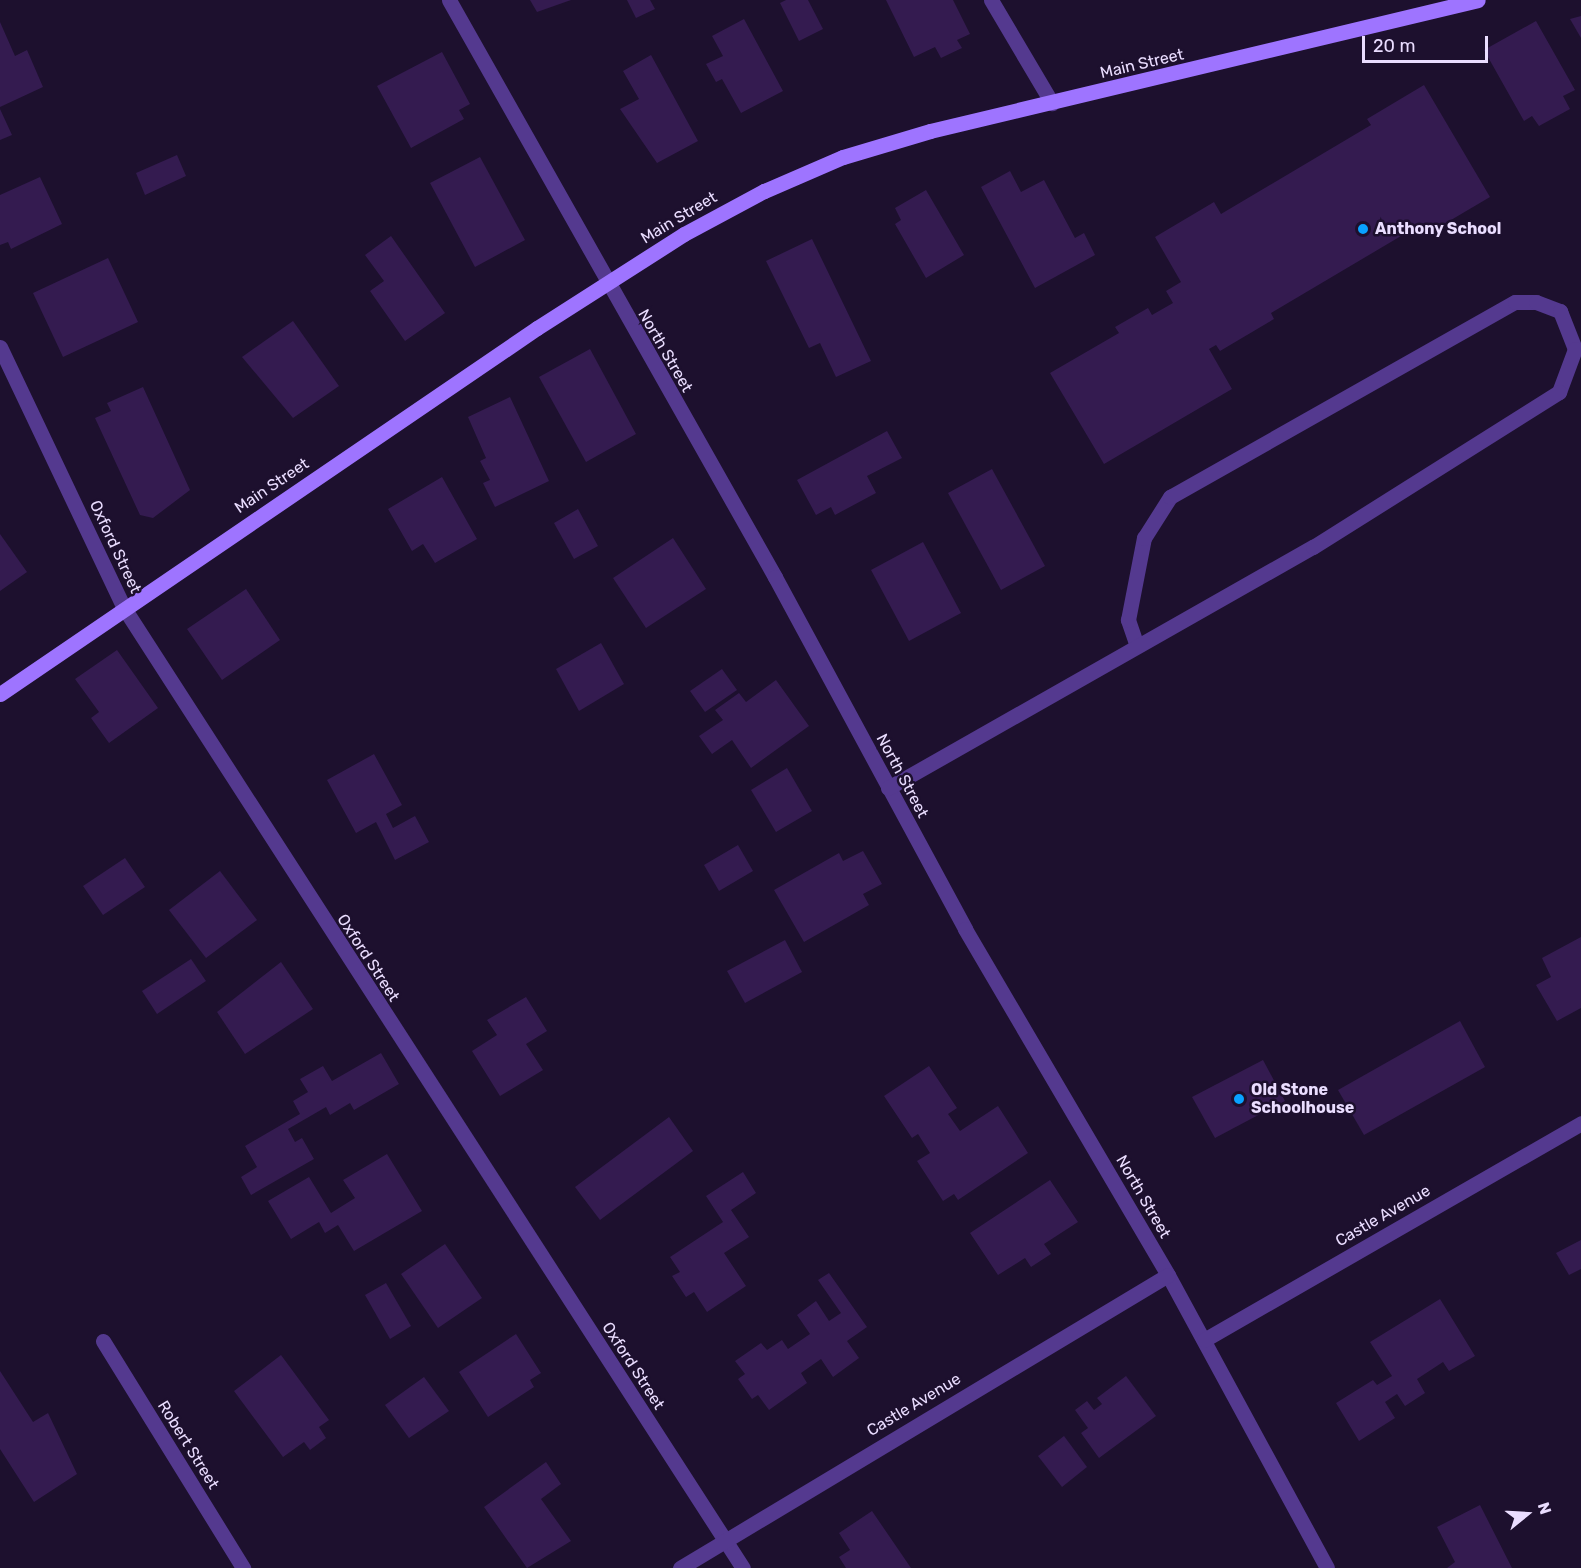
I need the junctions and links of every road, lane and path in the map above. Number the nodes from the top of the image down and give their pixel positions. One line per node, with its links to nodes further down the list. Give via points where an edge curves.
1 (448, 0): 5 (street, North Street)
2 (991, 0): 4 (street)
3 (1478, 0): 4 (main road, Main Street)
4 (1052, 103): 5 (main road, Main Street, via 886,143 804,173 725,211)
5 (605, 284): 7 (main road, Main Street); 10 (street, North Street, via 775,577)
6 (0, 348): 7 (street, Oxford Street)
7 (124, 608): 9 (main road, Main Street); 15 (street, Oxford Street)
8 (1137, 646): 8 (street, via 1313,546 1559,392 1575,349 1560,311 1536,302 1515,302 1170,497 1144,537 1128,620); 10 (street)
9 (0, 694)
10 (888, 788): 12 (street, North Street)
11 (1581, 1123): 13 (street, Castle Avenue)
12 (1168, 1275): 13 (street, North Street); 15 (street, Castle Avenue)
13 (1204, 1340): 19 (street, North Street)
14 (103, 1341): 16 (street, Robert Street)
15 (724, 1538): 17 (street, Castle Avenue); 18 (street, Oxford Street)
16 (243, 1568)
17 (680, 1568)
18 (743, 1568)
19 (1327, 1568)

